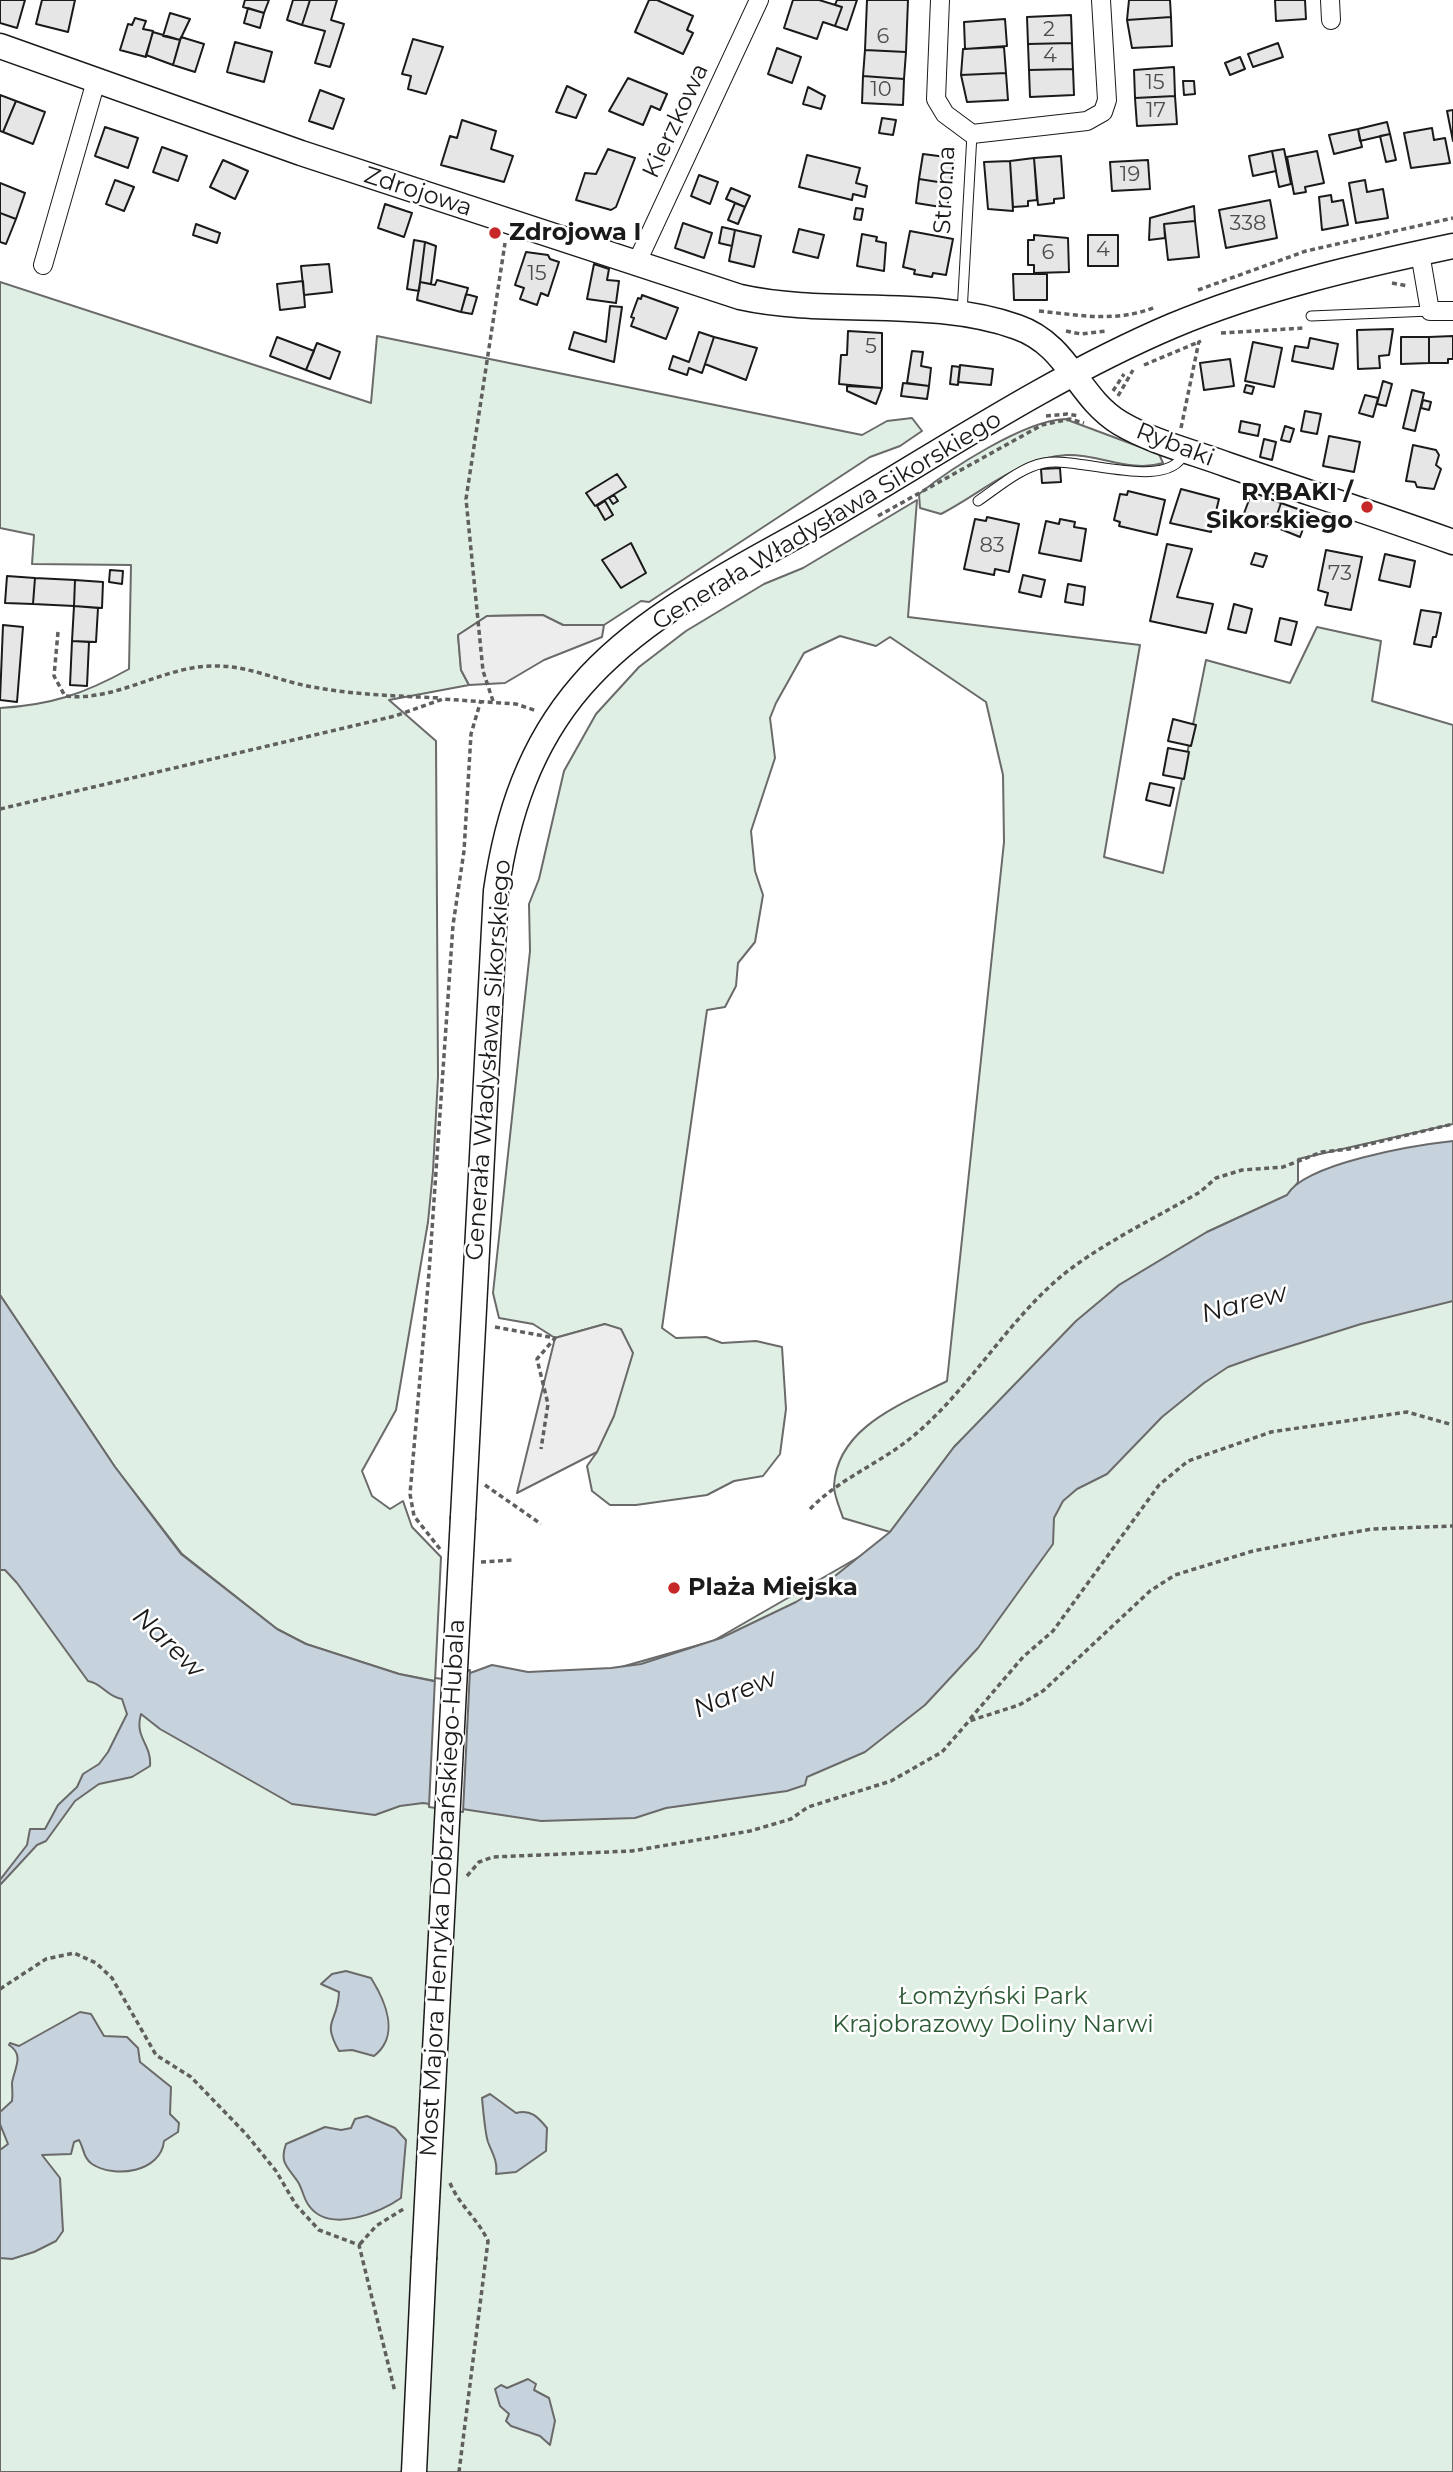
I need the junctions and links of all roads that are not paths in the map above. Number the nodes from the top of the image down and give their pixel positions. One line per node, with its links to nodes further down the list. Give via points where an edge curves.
1 (759, 0): 11 (street, Kierzkowa)
2 (940, 0): 8 (street, Stroma, via 936,99 946,114)
3 (1101, 0): 8 (street, via 1107,100 1103,112 1087,121)
4 (1330, 0): 5 (street)
5 (1331, 20)
6 (0, 46): 7 (street, Zdrojowa)
7 (96, 81): 11 (street, Zdrojowa); 12 (street)
8 (972, 134): 15 (lane, Stroma)
9 (1453, 246): 10 (street, Generała Władysława Sikorskiego)
10 (1420, 253): 13 (street); 17 (street, Generała Władysława Sikorskiego, via 1291,284 1222,307 1130,345)
11 (637, 262): 15 (street, Zdrojowa, via 757,301)
12 (43, 265)
13 (1430, 312): 14 (street); 16 (lane)
14 (1453, 312)
15 (961, 315): 17 (street, Zdrojowa, via 999,321 1035,334 1051,345)
16 (1311, 316)
17 (1074, 375): 18 (street, Rybaki, via 1120,423); 21 (street, Generała Władysława Sikorskiego, via 658,619 602,664 553,722 530,764 516,799 498,881)
18 (1183, 442): 19 (lane, via 1172,468 1122,471 1077,461 1041,463); 20 (street, Rybaki)
19 (978, 501)
20 (1453, 542)
21 (463, 1517): 22 (street, Most Majora Henryka Dobrzańskiego-Hubala, bridge)
22 (414, 2472)

